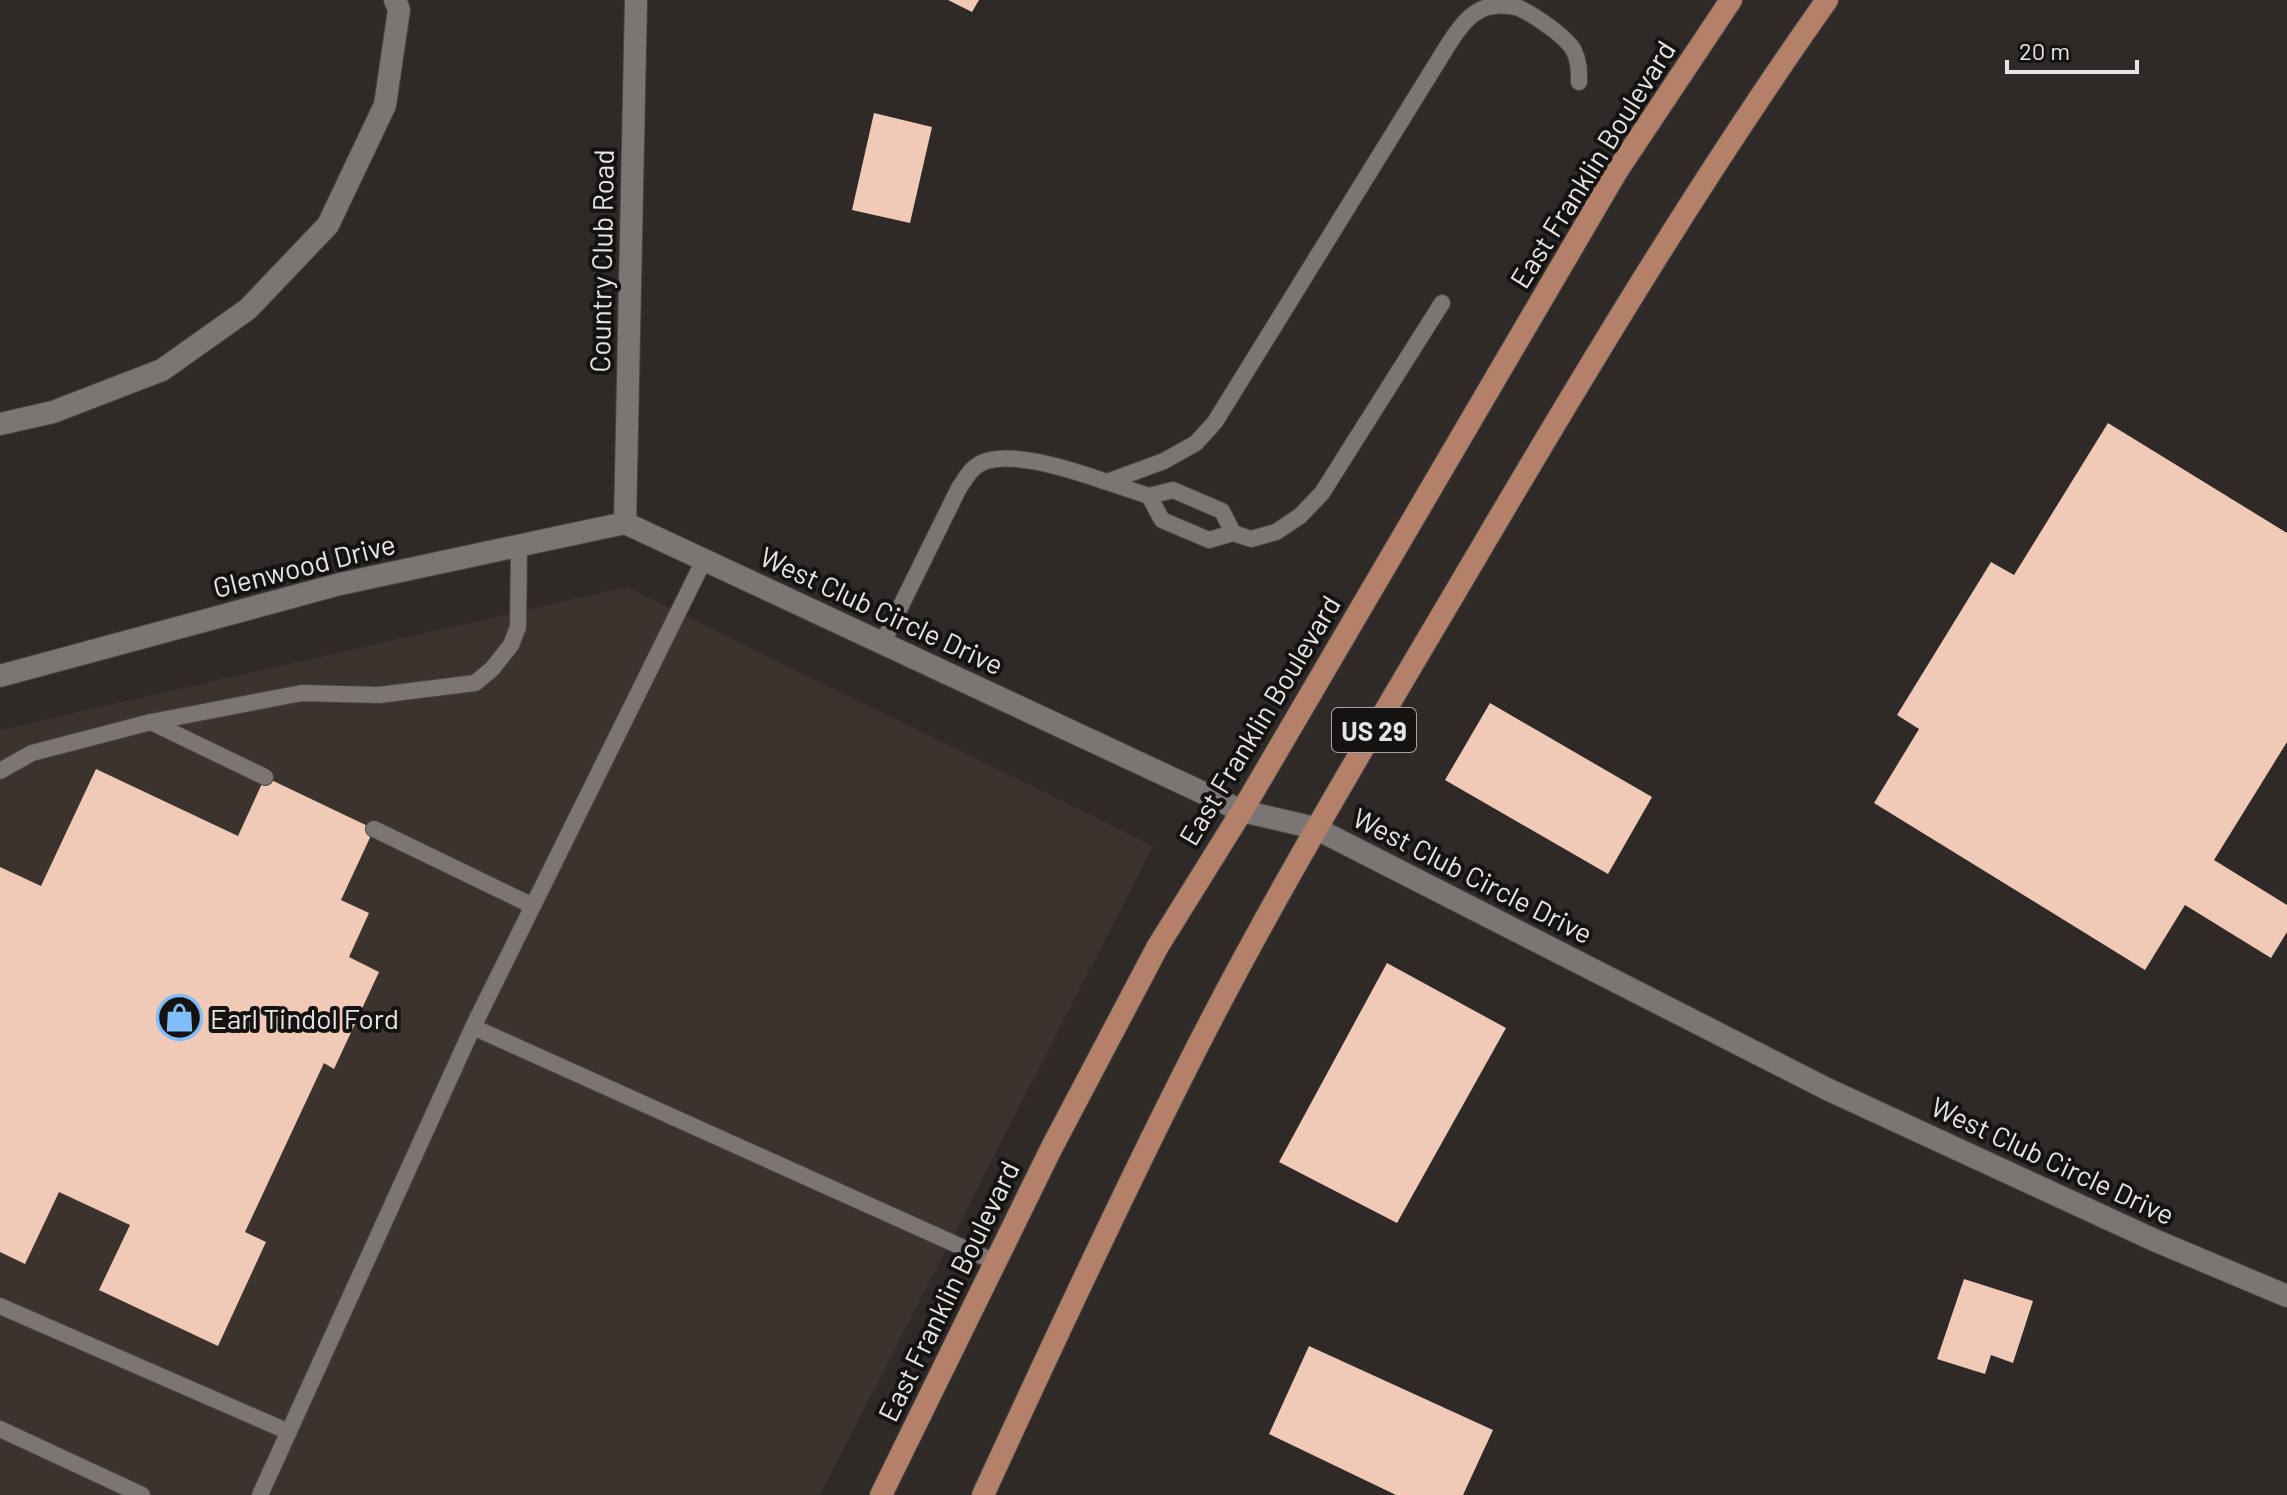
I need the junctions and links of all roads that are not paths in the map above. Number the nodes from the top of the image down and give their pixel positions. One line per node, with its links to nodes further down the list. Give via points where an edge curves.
1 (395, 0): 7 (street, via 399,10 385,105 328,225 248,309 162,370 53,412)
2 (636, 0): 10 (street, Country Club Road)
3 (1731, 0): 19 (main road, East Franklin Boulevard / US 29, via 1617,171)
4 (1827, 0): 20 (main road, US 29, via 1593,358)
5 (1579, 82): 8 (lane, via 1573,47 1530,15 1517,7 1493,5 1474,14 1448,45 1215,422 1196,443 1175,455)
6 (1442, 303): 11 (lane, via 1322,493 1276,532 1251,539)
7 (0, 424)
8 (1107, 482): 9 (lane); 14 (lane, via 1055,464 999,458 976,466 959,488)
9 (1149, 496): 11 (lane, via 1173,490 1222,511); 11 (lane, via 1162,520 1209,540)
10 (625, 523): 12 (street, Glenwood Drive); 13 (street, West Club Circle Drive)
11 (1233, 533)
12 (519, 546): 15 (street, Glenwood Drive, via 340,584); 16 (lane, via 518,627 511,645 475,683 379,695 302,693)
13 (704, 560): 14 (street, West Club Circle Drive); 22 (lane)
14 (882, 644): 19 (street, West Club Circle Drive)
15 (0, 676)
16 (151, 722): 17 (lane, via 32,753); 18 (lane)
17 (0, 771)
18 (265, 777)
19 (1242, 811): 20 (street, West Club Circle Drive); 24 (main road, East Franklin Boulevard / US 29, via 1158,946)
20 (1315, 828): 25 (street, West Club Circle Drive, via 1827,1089); 32 (main road, US 29, via 1181,1079)
21 (374, 829): 22 (lane)
22 (533, 906): 23 (lane)
23 (473, 1027): 24 (lane); 28 (lane)
24 (995, 1262): 31 (main road, East Franklin Boulevard / US 29)
25 (2287, 1296)
26 (0, 1306): 28 (lane)
27 (0, 1429): 29 (lane)
28 (289, 1432): 30 (lane)
29 (142, 1495)
30 (260, 1495)
31 (881, 1495)
32 (983, 1495)

